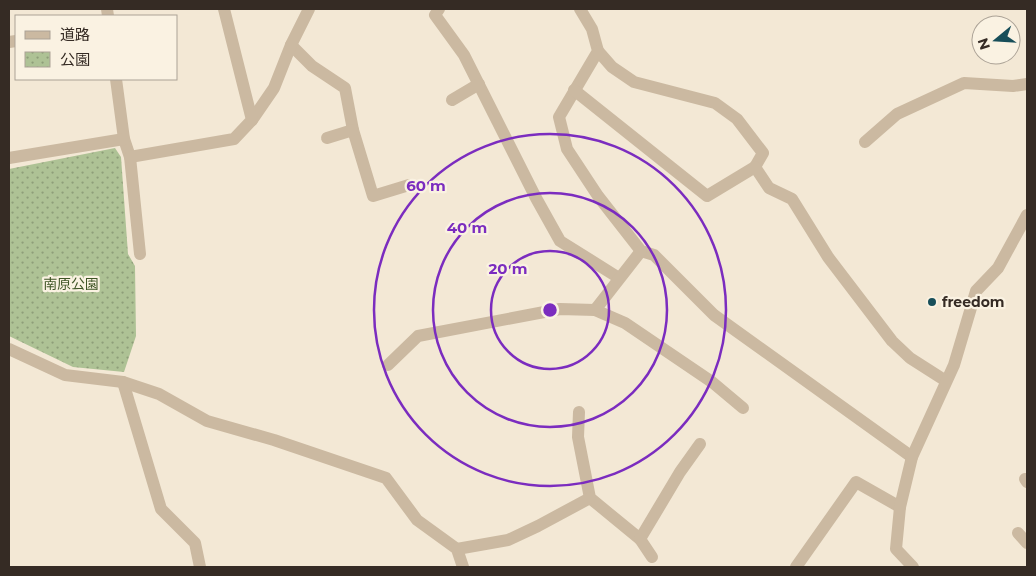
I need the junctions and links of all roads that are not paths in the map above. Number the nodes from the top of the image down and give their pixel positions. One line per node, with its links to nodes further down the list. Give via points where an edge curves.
1 (224, 9): 12 (street)
2 (309, 9): 5 (street)
3 (439, 9): 8 (street, via 435,15 464,55)
4 (580, 9): 6 (street, via 592,29)
5 (291, 46): 12 (street, via 274,88); 13 (street, via 312,66 345,88)
6 (598, 51): 10 (street); 19 (street, via 612,67 634,82 715,103 737,119 763,153)
7 (116, 80): 15 (street)
8 (479, 84): 11 (street); 24 (street, via 560,241)
9 (1027, 84): 16 (street, via 964,83 897,114)
10 (574, 90): 19 (street, via 707,196); 22 (street, via 559,117 567,149 598,196)
11 (452, 100)
12 (252, 120): 17 (street, via 234,139)
13 (353, 130): 14 (street); 20 (street, via 373,196)
14 (327, 138)
15 (124, 139): 17 (street); 18 (street)
16 (865, 142)
17 (130, 157): 23 (street)
18 (9, 158)
19 (755, 167): 29 (street, via 770,188 792,199 828,257 892,341 910,358)
20 (408, 185)
21 (1027, 215): 29 (street, via 998,268 976,291)
22 (641, 250): 24 (street); 33 (street, via 654,255 714,315)
23 (140, 254)
24 (619, 278): 25 (street)
25 (595, 310): 27 (street, via 560,309 418,336); 30 (street, via 625,323 712,382)
26 (9, 349): 28 (street, via 65,375)
27 (388, 364)
28 (123, 382): 39 (street, via 159,394 207,421 386,478 417,520); 42 (street, via 161,509 195,543)
29 (946, 382): 33 (street)
30 (743, 408)
31 (579, 412): 34 (street, via 578,437)
32 (700, 444): 37 (street)
33 (912, 457): 35 (street)
34 (590, 498): 37 (street); 39 (street, via 508,540)
35 (900, 507): 40 (street, via 896,549); 44 (street, via 856,482)
36 (1018, 533): 38 (street)
37 (640, 538): 41 (street)
38 (1027, 543)
39 (457, 549): 43 (street)
40 (902, 555): 45 (street); 46 (street)
41 (652, 557)
42 (200, 567)
43 (463, 567)
44 (796, 567)
45 (895, 567)
46 (914, 567)

